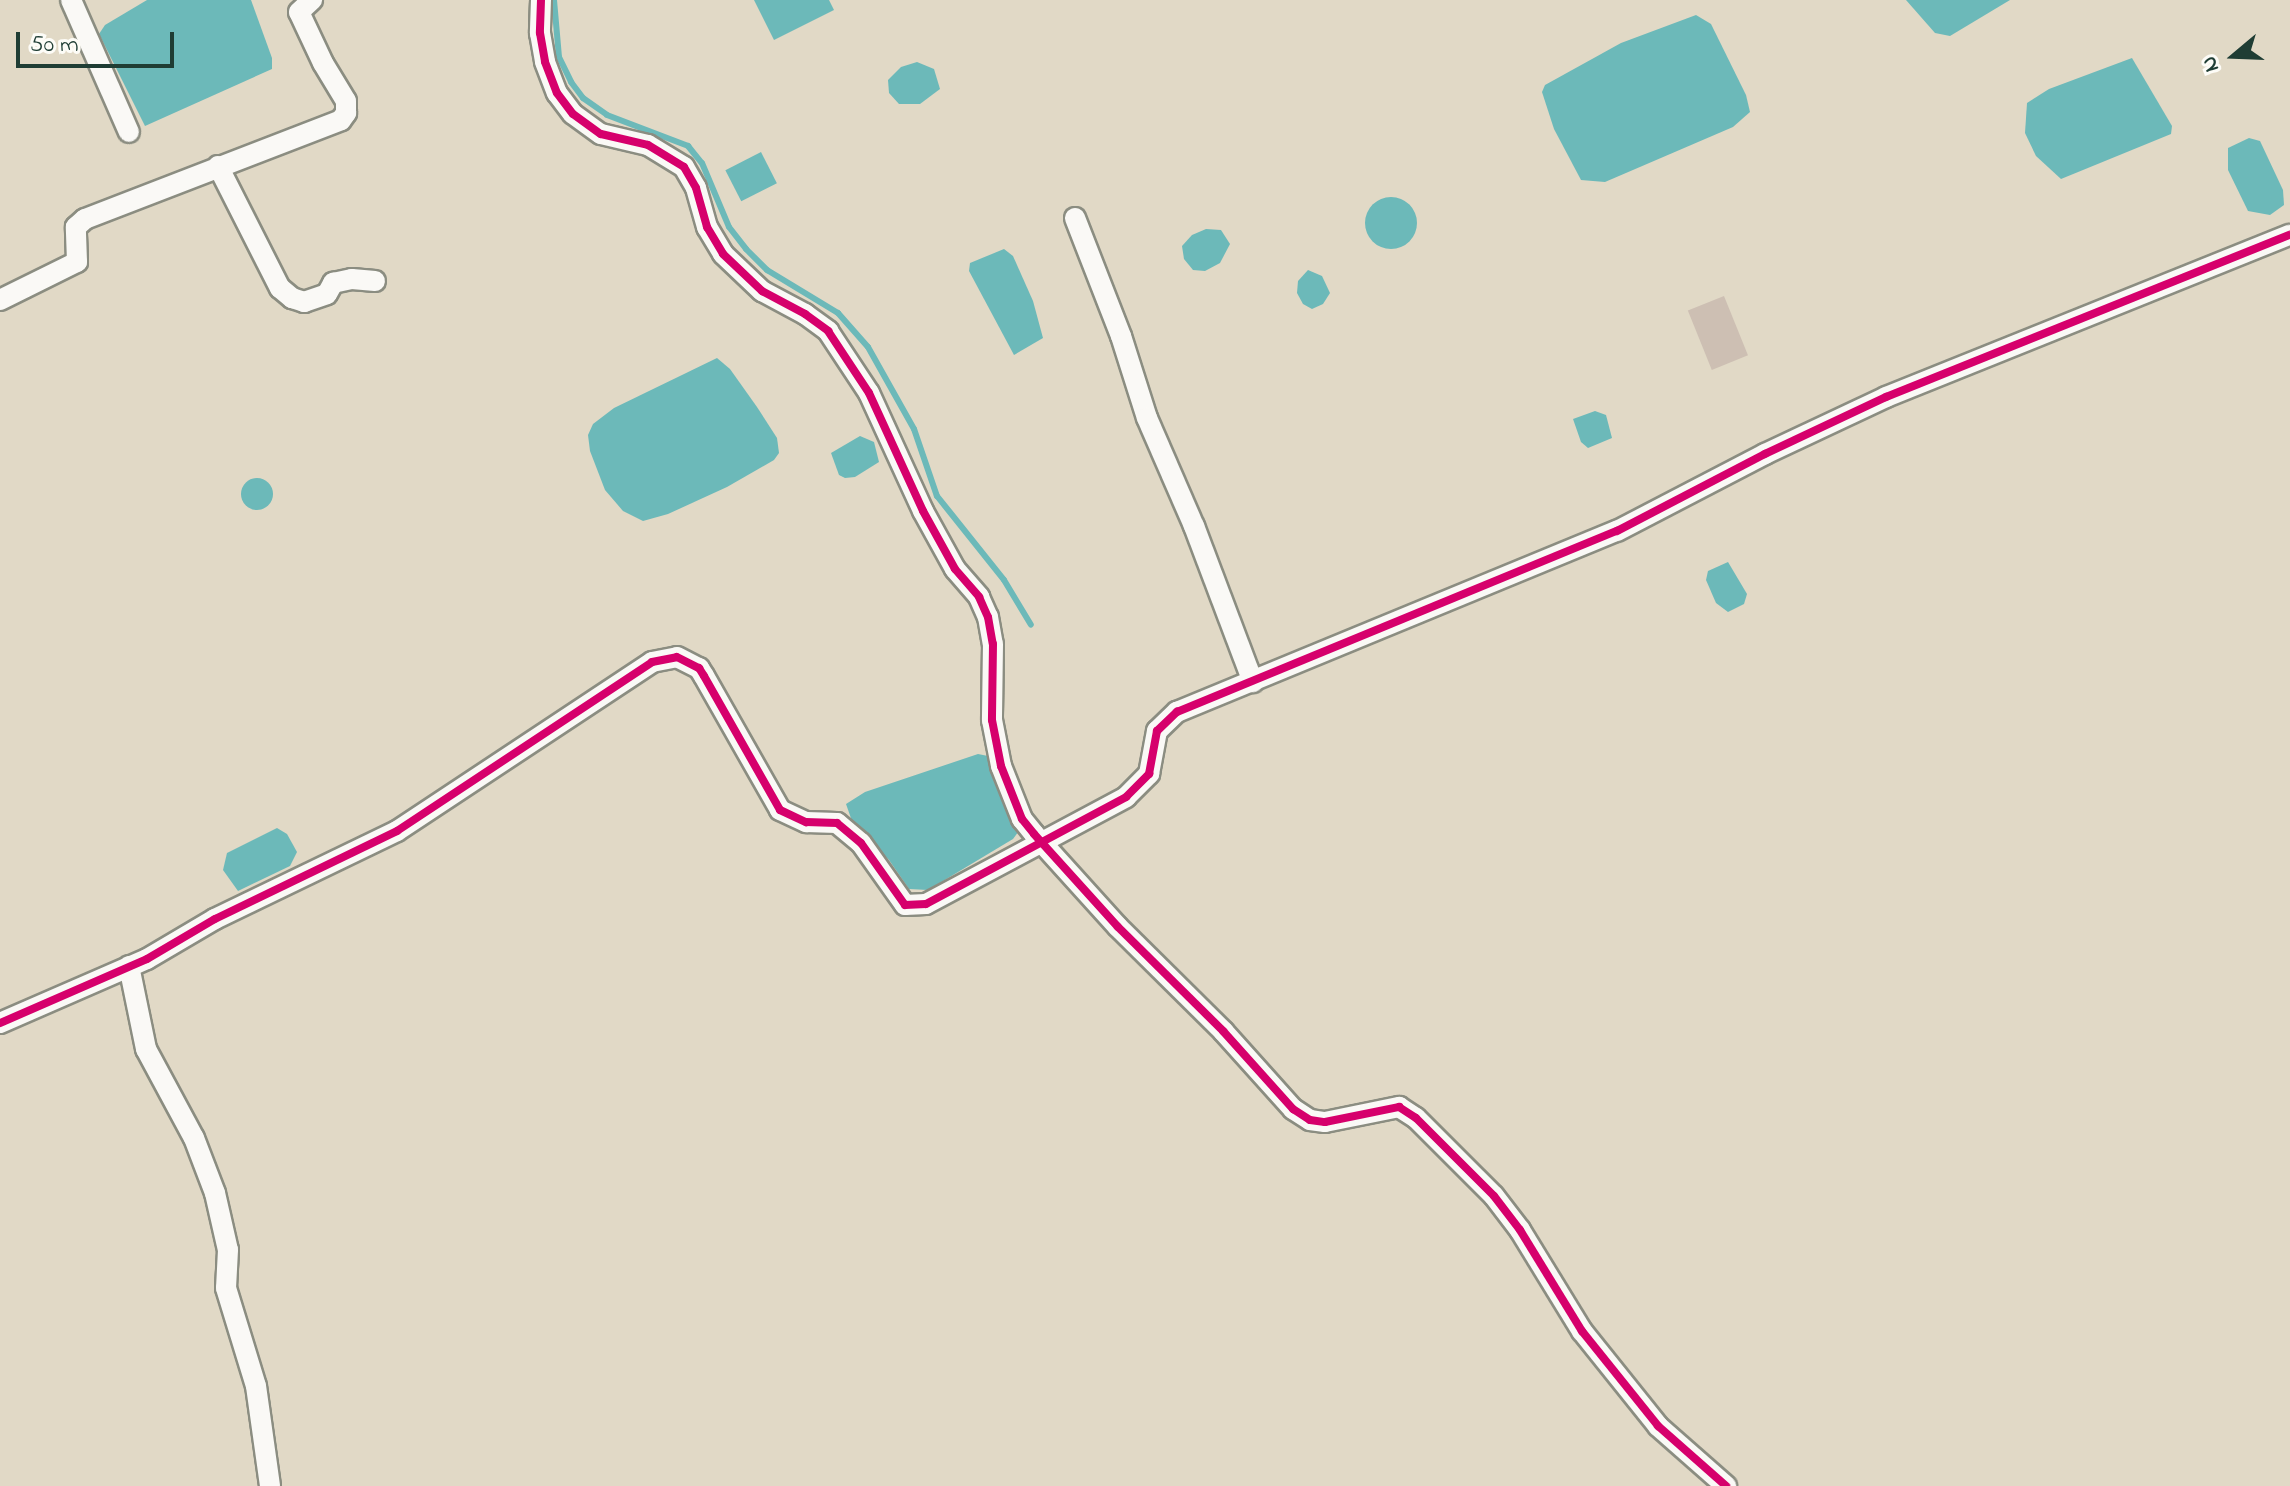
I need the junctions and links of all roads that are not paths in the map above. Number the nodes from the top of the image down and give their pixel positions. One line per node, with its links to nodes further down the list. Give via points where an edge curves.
1 (71, 0): 4 (street)
2 (312, 0): 5 (street, via 299,12 346,101 346,113 328,126)
3 (541, 0): 11 (street, via 545,62 557,93 573,114 601,134 648,145 684,167 723,254 762,291 828,331 869,393 923,511 988,617 992,720 1001,766 1022,819)
4 (129, 132)
5 (218, 166): 8 (street, via 280,288 292,298 304,302 327,294 333,283 352,279); 9 (street, via 85,219 76,227 77,262)
6 (1075, 218): 10 (street, via 1147,418)
7 (2290, 235): 10 (street, via 1886,397 1617,531)
8 (375, 281)
9 (0, 300)
10 (1253, 682): 11 (street, via 1164,721 1157,731 1149,774 1140,786 1105,811)
11 (1041, 843): 12 (street, via 947,895 915,907 905,905 849,832 837,823 806,822 780,810 699,668 677,657 652,662 397,831); 15 (street, via 1293,1109 1325,1122 1399,1107 1437,1137 1512,1219 1582,1331 1658,1426)
12 (129, 966): 13 (street); 14 (street, via 146,1049 194,1138 215,1193 228,1250 226,1288 256,1386)
13 (0, 1023)
14 (270, 1486)
15 (1726, 1486)

